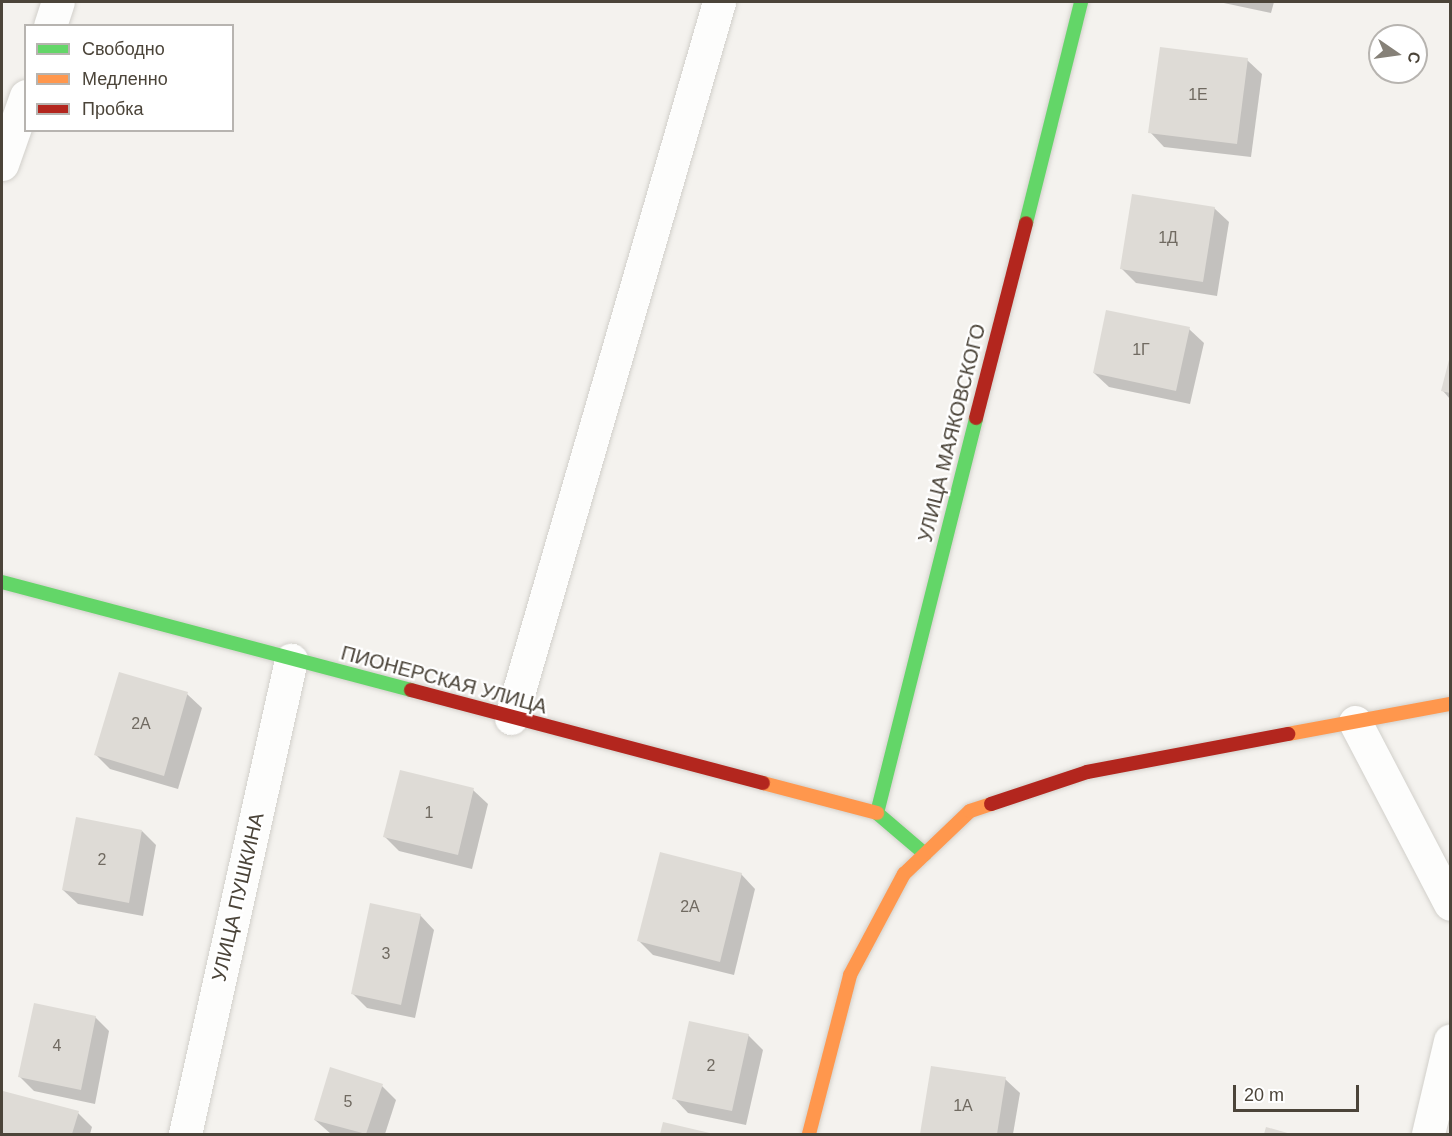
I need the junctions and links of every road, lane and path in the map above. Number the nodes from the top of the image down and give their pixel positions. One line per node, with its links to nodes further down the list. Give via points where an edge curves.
1 (58, 2): 4 (street)
2 (719, 2): 10 (street)
3 (1081, 2): 12 (street, УЛИЦА МАЯКОВСКОГО)
4 (51, 24)
5 (24, 102): 6 (street)
6 (2, 164)
7 (2, 582): 8 (street, ПИОНЕРСКАЯ УЛИЦА)
8 (291, 660): 10 (street, ПИОНЕРСКАЯ УЛИЦА); 16 (street, УЛИЦА ПУШКИНА)
9 (1450, 704): 11 (street)
10 (511, 717): 12 (street, ПИОНЕРСКАЯ УЛИЦА)
11 (1355, 722): 13 (street, via 1087,772 970,811); 14 (street)
12 (877, 813): 13 (street)
13 (925, 854): 17 (street, via 904,874 850,975)
14 (1450, 904)
15 (1450, 1041): 18 (street)
16 (186, 1134)
17 (809, 1134)
18 (1428, 1134)

